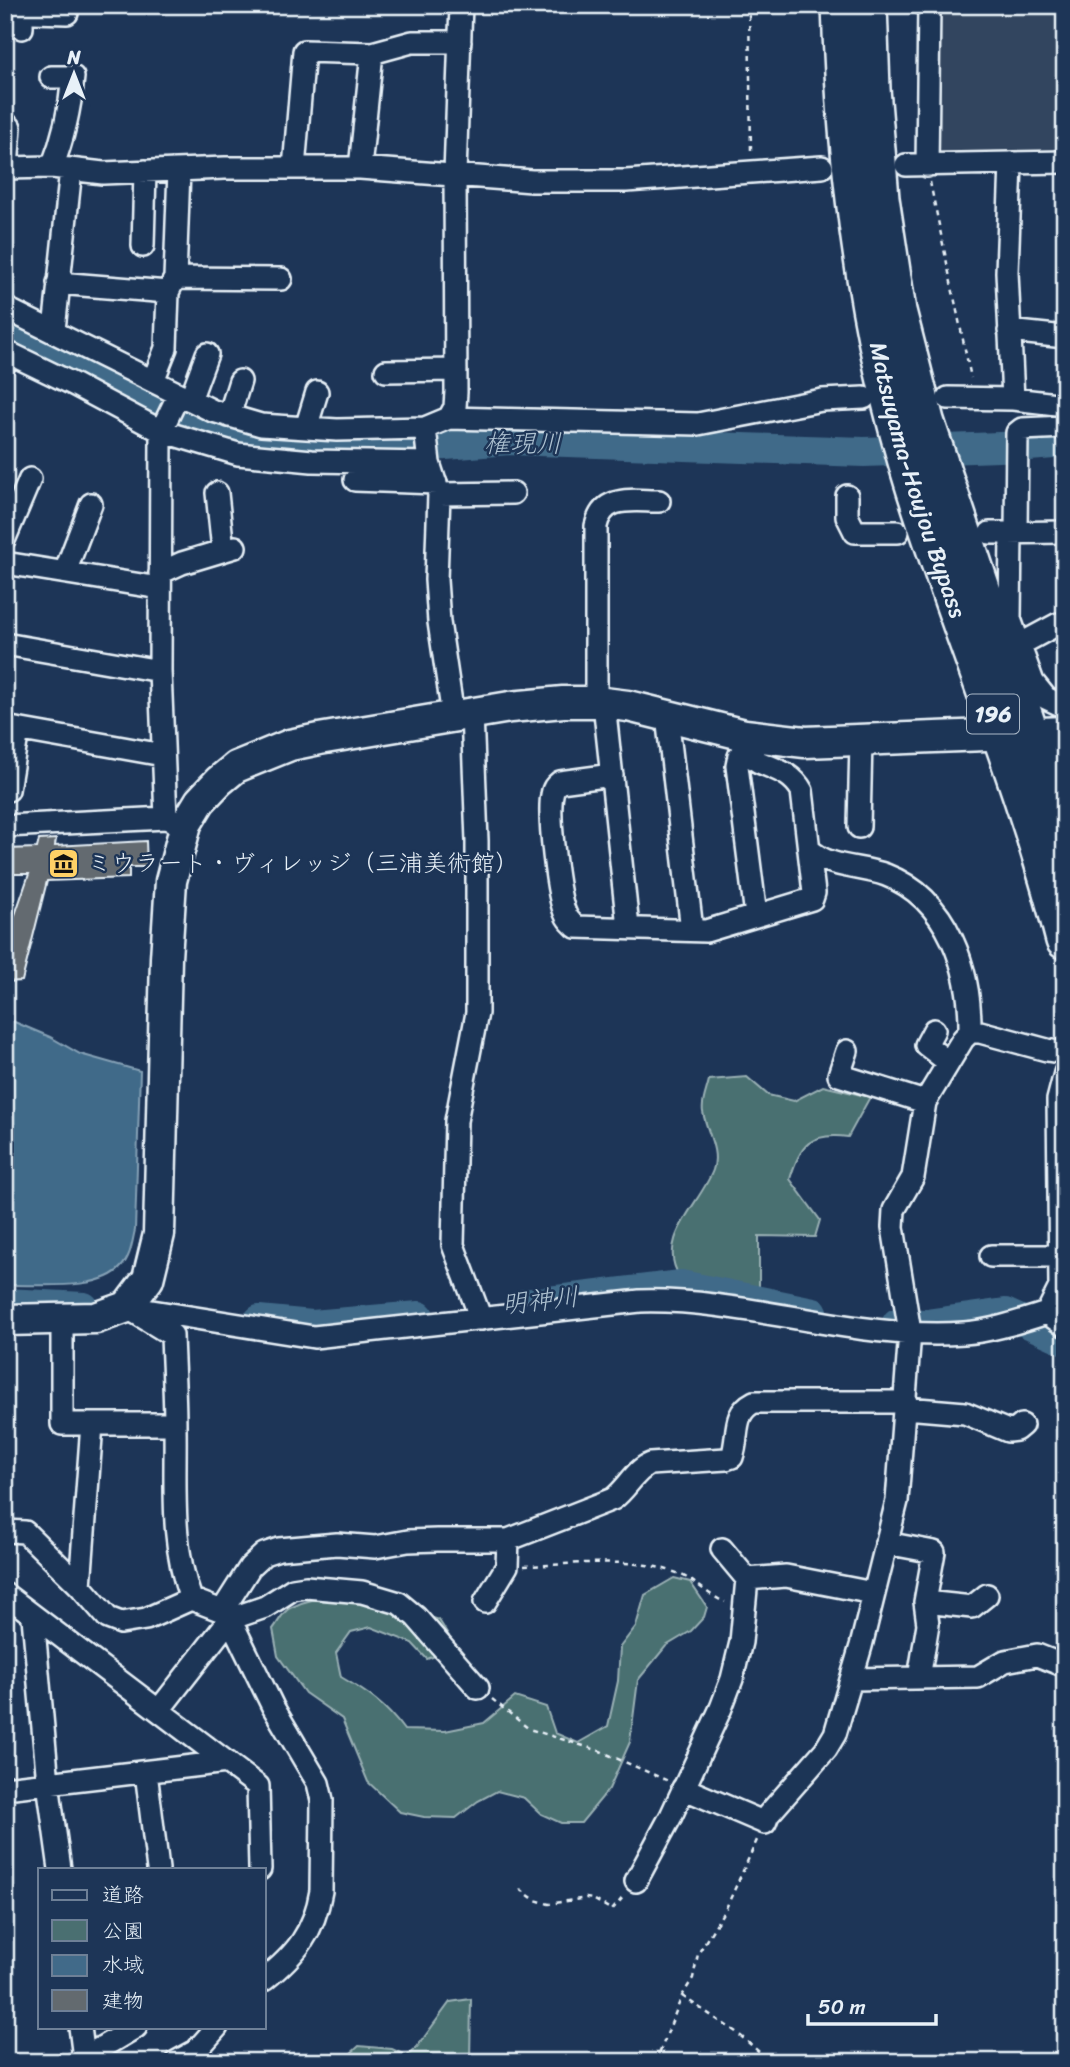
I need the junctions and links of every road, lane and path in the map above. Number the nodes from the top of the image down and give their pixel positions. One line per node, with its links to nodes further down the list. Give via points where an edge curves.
1 (461, 5): 6 (street)
2 (748, 5): 21 (path)
3 (841, 5): 43 (highway, Matsuyama-Houjou Bypass / 196, via 844,94 872,317)
4 (868, 5): 43 (highway, Matsuyama-Houjou Bypass / 196, via 880,198 897,311)
5 (929, 5): 13 (street)
6 (460, 42): 7 (street, via 412,42); 22 (street)
7 (372, 54): 17 (street, via 304,51); 18 (street)
8 (51, 77): 16 (street, via 73,77)
9 (10, 127): 15 (street)
10 (1065, 162): 11 (street)
11 (1011, 163): 13 (street); 29 (street, via 1006,235)
12 (905, 165): 13 (street)
13 (927, 166): 39 (path)
14 (822, 167): 21 (street)
15 (6, 168): 16 (street)
16 (62, 168): 20 (street, via 103,173); 25 (street)
17 (294, 168): 18 (street); 19 (street)
18 (360, 168): 22 (street)
19 (179, 170): 20 (street); 26 (street)
20 (145, 171): 23 (street)
21 (751, 171): 22 (street, via 613,181 533,181)
22 (455, 174): 33 (street)
23 (143, 246)
24 (281, 280): 26 (street)
25 (58, 282): 26 (street); 28 (street)
26 (172, 285): 35 (street, via 166,348)
27 (5, 308): 28 (street)
28 (54, 330): 35 (street)
29 (1009, 331): 30 (street); 41 (street)
30 (1065, 337)
31 (204, 354): 40 (street)
32 (8, 361): 47 (street, via 13,355)
33 (456, 370): 34 (street); 45 (street, via 455,407)
34 (386, 371)
35 (153, 381): 40 (street)
36 (240, 381): 44 (street)
37 (317, 392): 48 (street)
38 (864, 398): 45 (street, via 822,400 698,424)
39 (976, 398): 41 (street); 43 (street)
40 (181, 399): 44 (street); 47 (street)
41 (1013, 399): 42 (street)
42 (1065, 405)
43 (923, 413): 75 (highway, Matsuyama-Houjou Bypass / 196, via 931,489)
44 (229, 416): 48 (street, via 261,425)
45 (449, 418): 49 (street)
46 (1065, 427): 59 (street, via 1017,433)
47 (162, 428): 50 (street, via 238,454 370,464); 64 (street)
48 (306, 428): 49 (street)
49 (425, 430): 50 (street)
50 (433, 475): 52 (street); 54 (street); 71 (street, via 437,601)
51 (30, 479): 61 (street)
52 (355, 480)
53 (217, 493): 64 (street, via 229,548 182,563)
54 (513, 494)
55 (847, 496): 58 (street, via 847,516 855,532)
56 (659, 501): 69 (street, via 622,501 599,513)
57 (91, 504): 63 (street)
58 (898, 532)
59 (1005, 532): 60 (street); 67 (street, via 1010,619)
60 (1065, 532)
61 (5, 538)
62 (5, 563): 63 (street)
63 (65, 572): 64 (street)
64 (160, 580): 68 (street)
65 (1056, 621): 67 (street)
66 (5, 643): 68 (street)
67 (1019, 645): 70 (street, via 1033,682 1046,698)
68 (160, 671): 78 (street)
69 (600, 702): 71 (street); 72 (street); 79 (street)
70 (1065, 707)
71 (463, 715): 81 (street, via 319,739 262,755 236,767); 100 (street, via 477,841 477,1013 456,1121 453,1245)
72 (667, 716): 77 (street); 88 (street)
73 (12, 728): 78 (street); 80 (street)
74 (1065, 732): 75 (street)
75 (1014, 734): 76 (street); 84 (highway, Matsuyama-Houjou Bypass / 196); 89 (highway, Matsuyama-Houjou Bypass / 196, via 1026,810)
76 (861, 741): 77 (street); 83 (street)
77 (745, 743): 85 (street, via 756,760 796,780 802,791); 86 (street, via 737,766)
78 (163, 755): 81 (street)
79 (612, 775): 87 (street); 87 (street, via 554,786 551,820 561,894 570,922 586,929)
80 (8, 790)
81 (176, 821): 82 (street); 99 (street, via 166,958 159,1234 148,1279)
82 (5, 827)
83 (858, 827)
84 (1065, 840)
85 (809, 850): 86 (street, via 812,899); 91 (street, via 826,861 889,876 929,904 944,923 966,976)
86 (756, 916): 88 (street, via 706,931)
87 (628, 927): 88 (street)
88 (692, 930)
89 (1065, 940)
90 (934, 1030): 94 (street, via 926,1045)
91 (970, 1032): 93 (street); 94 (street)
92 (847, 1051): 96 (street, via 839,1075)
93 (1065, 1053)
94 (948, 1062): 96 (street)
95 (1065, 1073): 98 (street, via 1058,1100)
96 (925, 1101): 105 (street, via 913,1177 894,1210 892,1227)
97 (991, 1255): 98 (street)
98 (1059, 1256): 101 (street, via 1060,1287)
99 (127, 1307): 100 (street, via 314,1337); 103 (street, via 96,1318); 108 (street, via 172,1335)
100 (481, 1319): 105 (street, via 674,1300 864,1330)
101 (1030, 1319): 104 (street); 105 (street, via 965,1333)
102 (5, 1320): 103 (street)
103 (62, 1320): 107 (street, via 62,1424)
104 (1065, 1326)
105 (910, 1332): 106 (street)
106 (906, 1405): 109 (street, via 965,1413 1008,1431); 111 (street, via 754,1402 739,1416 732,1457 650,1464 613,1499); 112 (street, via 897,1501)
107 (92, 1424): 108 (street); 116 (street)
108 (176, 1424): 120 (street, via 174,1516 178,1555)
109 (1022, 1425)
110 (5, 1531): 116 (street, via 25,1532)
111 (508, 1540): 114 (street); 124 (street, via 279,1549 264,1554 250,1567)
112 (886, 1544): 117 (street); 122 (street, via 934,1552)
113 (722, 1549): 115 (street)
114 (507, 1566): 121 (street); 123 (path, via 651,1566 678,1573 719,1600)
115 (747, 1579): 117 (street, via 786,1576); 123 (street)
116 (80, 1586): 120 (street, via 108,1618 121,1623 146,1619)
117 (873, 1592): 128 (street)
118 (5, 1594): 125 (street)
119 (987, 1595): 122 (street, via 972,1607)
120 (191, 1599): 124 (street)
121 (485, 1602)
122 (925, 1602): 127 (street, via 928,1624)
123 (744, 1608): 135 (street, via 732,1679)
124 (226, 1615): 129 (street, via 265,1607 293,1589 362,1592 399,1603 416,1617); 130 (street); 142 (street, via 273,1707 310,1766 321,1800 318,1905 303,1942)
125 (33, 1616): 130 (street); 133 (street)
126 (1065, 1666): 127 (street, via 1030,1656 1005,1661 978,1677)
127 (919, 1678): 128 (street)
128 (852, 1679): 136 (street, via 826,1749)
129 (478, 1688): 135 (path, via 529,1729 600,1751)
130 (159, 1710): 131 (street)
131 (227, 1762): 132 (street); 139 (street, via 258,1786)
132 (146, 1772): 133 (street); 138 (street)
133 (48, 1783): 134 (street); 137 (street)
134 (5, 1788)
135 (683, 1788): 136 (street); 140 (street)
136 (765, 1823): 143 (path, via 727,1906 698,1954 693,1978)
137 (60, 1868)
138 (158, 1868)
139 (260, 1868)
140 (635, 1881): 141 (path, via 612,1910 586,1898 550,1904)
141 (520, 1889)
142 (266, 1978)
143 (682, 1996): 149 (path); 150 (path)
144 (80, 2028): 147 (street)
145 (134, 2028): 147 (street)
146 (216, 2028): 148 (street, via 196,2051)
147 (81, 2060)
148 (176, 2062)
149 (656, 2062)
150 (771, 2062)

